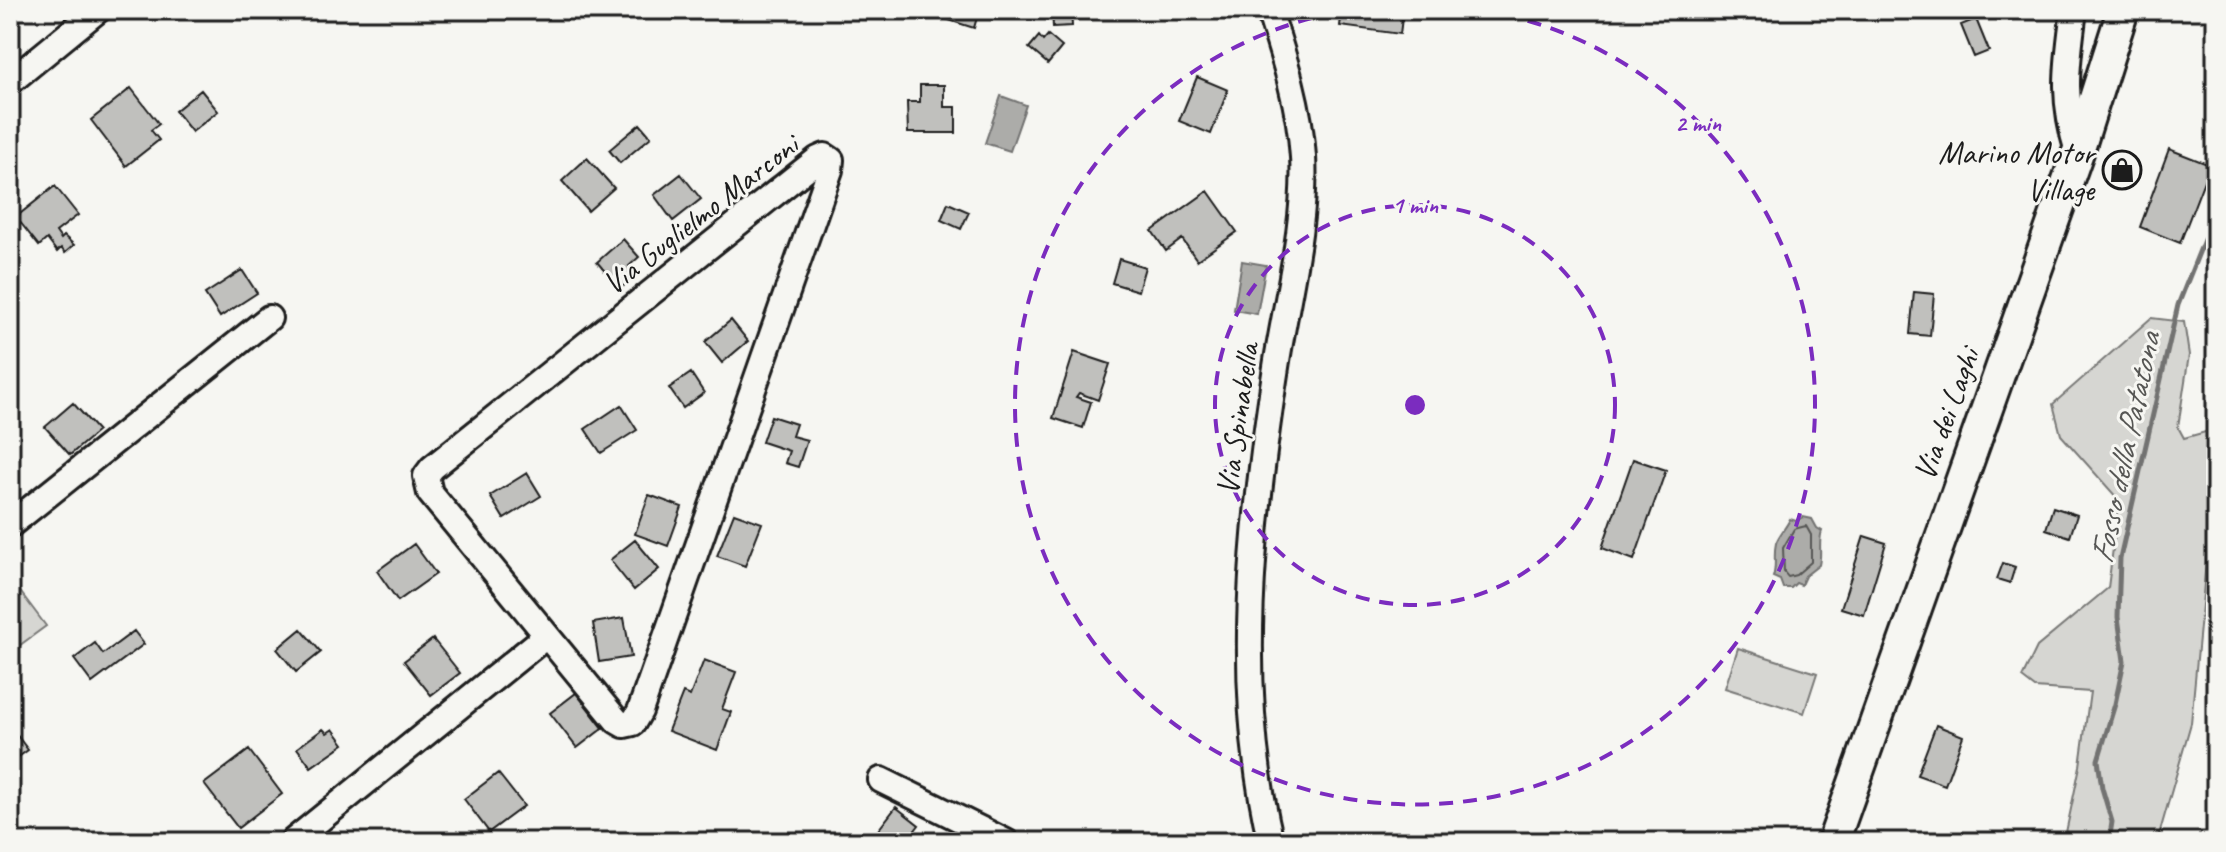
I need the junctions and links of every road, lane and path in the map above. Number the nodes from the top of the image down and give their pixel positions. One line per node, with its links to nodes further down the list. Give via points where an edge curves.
1 (98, 10): 5 (street)
2 (1269, 10): 13 (street, Via Spinabella, via 1296,110 1303,166 1301,215 1257,497 1251,581 1254,724)
3 (2074, 10): 6 (street, via 2066,85 2068,120)
4 (2123, 10): 6 (main road, Via dei Laghi)
5 (10, 82)
6 (2078, 152): 14 (main road, Via dei Laghi)
7 (269, 318): 8 (street)
8 (10, 525)
9 (546, 636): 9 (street, Via Guglielmo Marconi, via 619,723 633,723 830,170 828,157 818,159 427,474 430,493); 11 (street)
10 (881, 780): 12 (street)
11 (292, 842)
12 (1006, 842)
13 (1271, 842)
14 (1833, 842)

